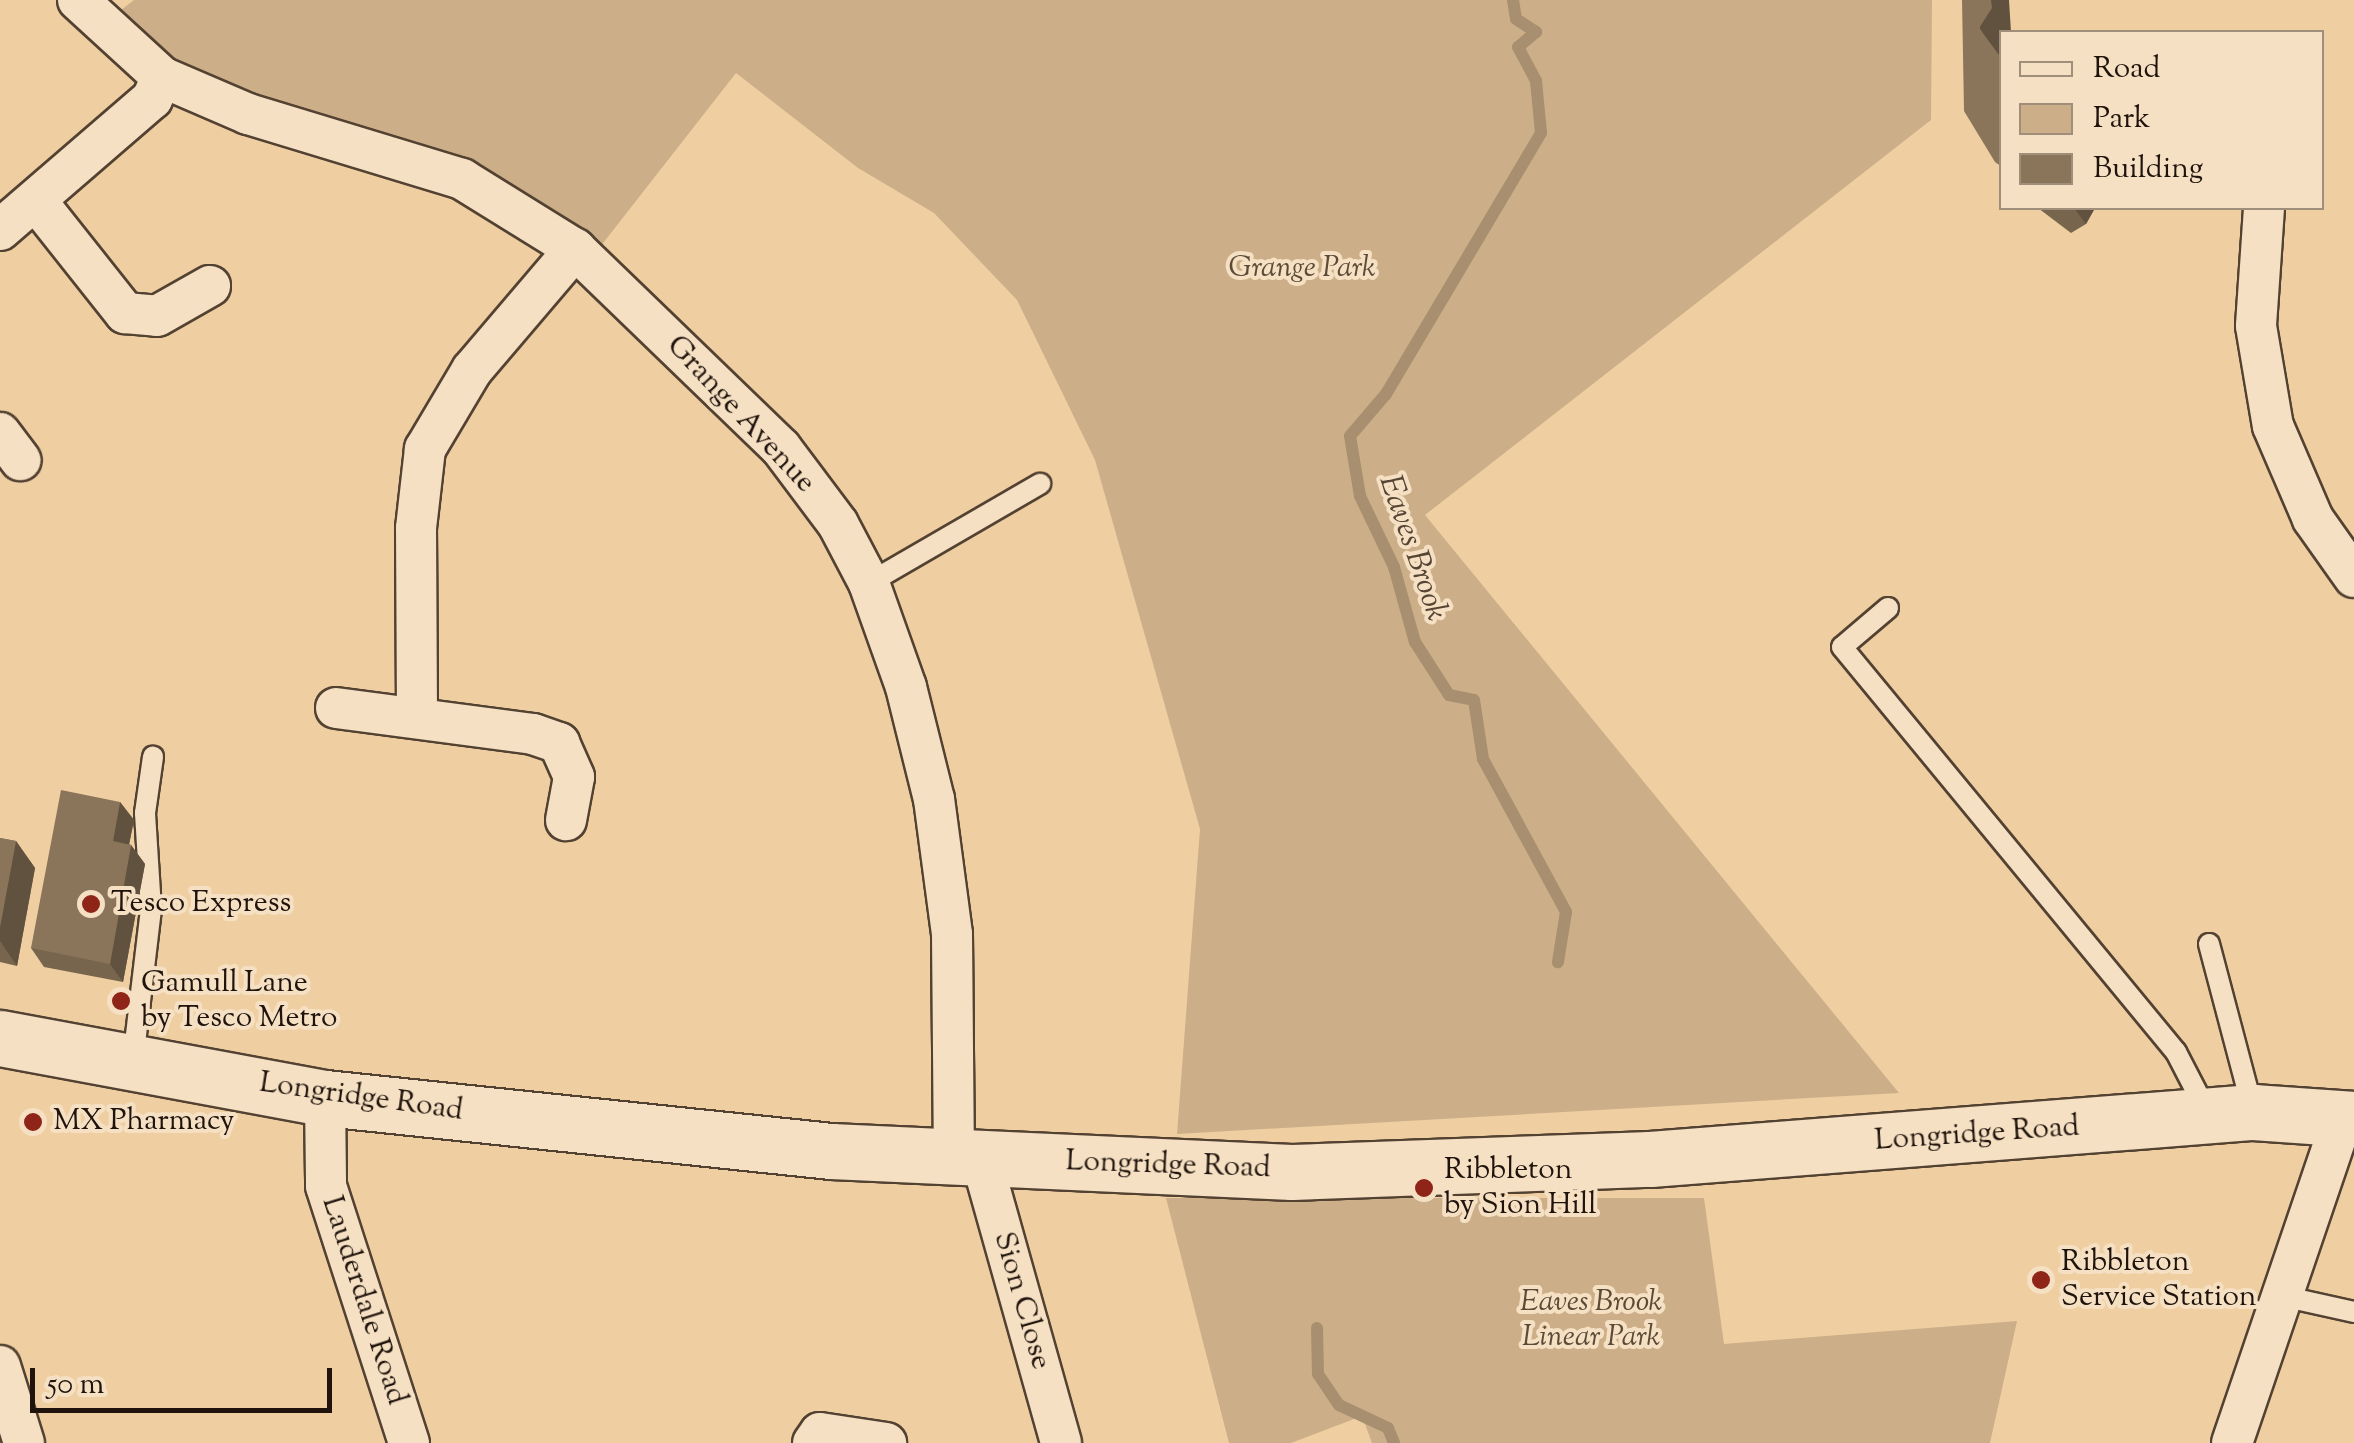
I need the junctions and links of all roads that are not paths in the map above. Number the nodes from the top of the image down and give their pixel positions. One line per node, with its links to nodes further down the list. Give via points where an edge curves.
1 (78, 0): 2 (street, Grange Avenue)
2 (162, 77): 3 (street, via 152,99); 6 (street, Grange Avenue, via 248,114 462,180)
3 (37, 202): 5 (street); 7 (street, via 124,314 158,316)
4 (2264, 210): 9 (street, via 2256,326 2273,426 2313,519)
5 (0, 230)
6 (574, 248): 10 (street, Grange Avenue, via 781,448 838,524); 13 (street, via 472,370 425,449 416,528)
7 (210, 286)
8 (1040, 484): 10 (lane)
9 (2354, 577)
10 (869, 582): 22 (street, Grange Avenue, via 906,686 934,799 952,934)
11 (1888, 608): 20 (lane, via 1842,646)
12 (336, 708): 13 (street)
13 (417, 716): 15 (street, via 559,743 574,777)
14 (153, 757): 18 (lane, via 146,813 151,910)
15 (566, 820)
16 (2209, 944): 20 (lane)
17 (0, 1038): 18 (main road, Longridge Road)
18 (133, 1062): 19 (main road, Longridge Road)
19 (325, 1098): 22 (main road, Longridge Road, via 831,1151); 27 (street, Lauderdale Road, via 326,1186)
20 (2232, 1115): 21 (main road, Longridge Road); 22 (main road, Longridge Road, via 1650,1159 1332,1170)
21 (2348, 1119): 23 (street)
22 (967, 1157): 30 (street, Sion Close)
23 (2282, 1296): 24 (lane); 31 (street)
24 (2354, 1312)
25 (0, 1366): 26 (street)
26 (24, 1443)
27 (409, 1443)
28 (813, 1443): 29 (street, via 820,1433)
29 (886, 1443)
30 (1060, 1443)
31 (2232, 1443)

